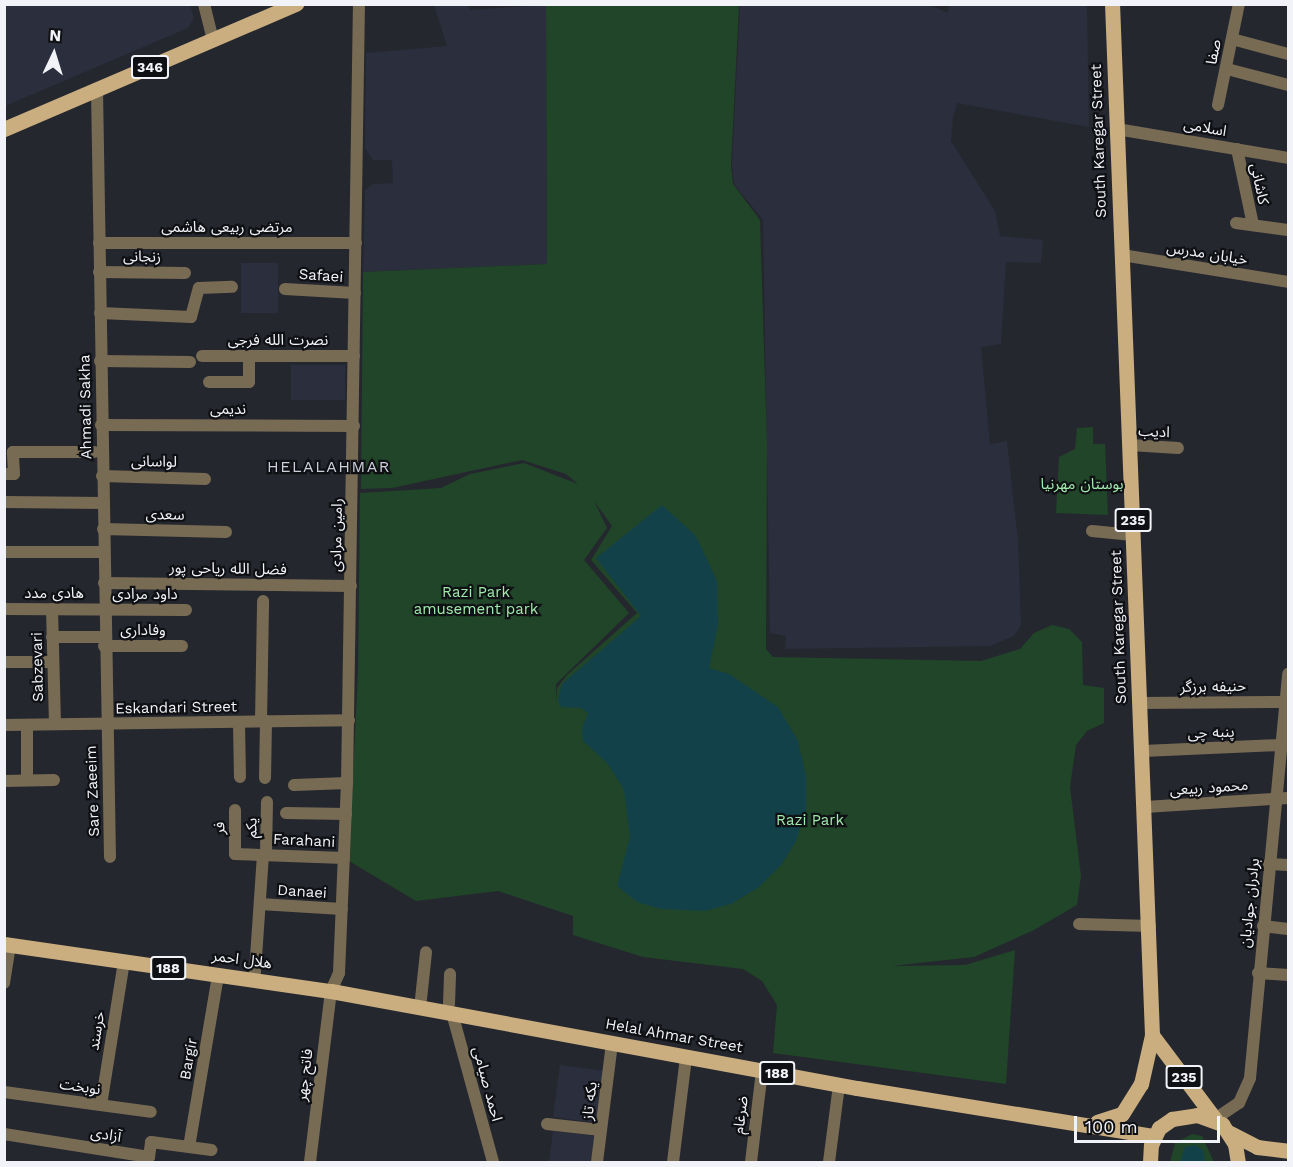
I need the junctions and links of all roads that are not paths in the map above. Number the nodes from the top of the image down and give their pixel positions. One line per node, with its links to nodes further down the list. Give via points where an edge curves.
1 (204, 4): 7 (street)
2 (296, 4): 7 (main road, 346)
3 (359, 4): 21 (street, رامین مرادی)
4 (1112, 4): 14 (main road, South Karegar Street / 235)
5 (1239, 4): 6 (street, صفا)
6 (1232, 39): 8 (street); 9 (street, صفا)
7 (213, 40): 11 (main road, 346)
8 (1288, 54)
9 (1227, 69): 10 (street); 12 (street, صفا)
10 (1288, 85)
11 (97, 90): 13 (main road, 346); 20 (street, Ahmadi Sakha)
12 (1218, 105)
13 (4, 129)
14 (1117, 129): 15 (street, اسلامی); 22 (main road, South Karegar Street / 235)
15 (1237, 149): 16 (street, اسلامی); 18 (street, کاشانی)
16 (1288, 158)
17 (1236, 223): 18 (street, کاشانی)
18 (1253, 225): 19 (street, کاشانی)
19 (1288, 230)
20 (99, 243): 21 (street, مرتضی ربیعی هاشمی); 23 (street, Ahmadi Sakha)
21 (356, 243): 28 (street, رامین مرادی)
22 (1122, 255): 25 (street, خیابان مدرس); 38 (main road, South Karegar Street / 235)
23 (99, 272): 24 (street, زنجانی); 29 (street, Ahmadi Sakha)
24 (185, 273)
25 (1288, 282)
26 (232, 287): 29 (street, via 199,288 191,317)
27 (285, 289): 28 (street, Safaei)
28 (355, 293): 32 (street, رامین مرادی)
29 (100, 314): 33 (street, Ahmadi Sakha)
30 (202, 356): 31 (street, نصرت الله فرجی)
31 (249, 356): 32 (street, نصرت الله فرجی); 35 (street, via 249,382)
32 (354, 356): 37 (street, رامین مرادی)
33 (100, 361): 34 (street); 36 (street, Ahmadi Sakha)
34 (190, 362)
35 (209, 382)
36 (101, 425): 37 (street, ندیمی); 42 (street, Ahmadi Sakha)
37 (354, 426): 53 (street, رامین مرادی)
38 (1130, 446): 39 (street, ادیب); 49 (main road, South Karegar Street / 235)
39 (1178, 448)
40 (94, 452): 41 (street, via 13,452 14,474)
41 (4, 474)
42 (102, 476): 43 (street, لواسانی); 45 (street, Ahmadi Sakha)
43 (205, 478)
44 (4, 502): 45 (street)
45 (102, 503): 46 (street, Ahmadi Sakha)
46 (103, 529): 48 (street, سعدی); 51 (street, Ahmadi Sakha)
47 (1092, 531): 49 (street)
48 (226, 532)
49 (1133, 535): 66 (main road, South Karegar Street / 235)
50 (4, 552): 51 (street)
51 (103, 552): 52 (street, Ahmadi Sakha)
52 (104, 583): 53 (street, فضل الله ریاحی پور); 57 (street, Ahmadi Sakha)
53 (351, 586): 67 (street, رامین مرادی)
54 (263, 601): 68 (street)
55 (4, 609): 56 (street, هادی مدد)
56 (52, 609): 57 (street, هادی مدد); 59 (street, Sabzevari)
57 (104, 610): 58 (street, داود مرادی); 60 (street, Ahmadi Sakha)
58 (186, 610)
59 (52, 637): 60 (street, وفاداری); 63 (street, Sabzevari)
60 (104, 642): 61 (street, وفاداری); 71 (street, Ahmadi Sakha)
61 (182, 646)
62 (4, 662): 63 (street)
63 (53, 662): 70 (street, Sabzevari)
64 (1288, 674): 65 (street, برادران جوادیان)
65 (1286, 702): 66 (street, حنیفه برزگر); 74 (street, برادران جوادیان)
66 (1140, 703): 75 (main road, South Karegar Street / 235)
67 (349, 720): 68 (street, Eskandari Street); 81 (street, رامین مرادی)
68 (263, 721): 69 (street, Eskandari Street); 77 (street)
69 (239, 722): 71 (street, Eskandari Street); 76 (street)
70 (55, 724): 71 (street, Eskandari Street); 73 (street, Eskandari Street)
71 (106, 724): 90 (street, Sare Zaeeim)
72 (4, 725): 73 (street, Eskandari Street)
73 (27, 725): 78 (street)
74 (1281, 745): 75 (street, پنبه چی); 83 (street, برادران جوادیان)
75 (1143, 751): 85 (main road, South Karegar Street / 235)
76 (240, 777)
77 (265, 778)
78 (27, 780): 79 (street); 80 (street)
79 (54, 780)
80 (4, 781)
81 (347, 783): 82 (street); 88 (street, رامین مرادی)
82 (294, 785)
83 (1282, 798): 85 (street, محمود ربیعی); 92 (street, برادران جوادیان)
84 (267, 802): 89 (street, یکم)
85 (1145, 807): 97 (main road, South Karegar Street / 235)
86 (235, 810): 89 (street, فر, via 235,854)
87 (286, 813): 88 (street)
88 (346, 814): 91 (street, رامین مرادی)
89 (265, 854): 91 (street, Farahani); 94 (street, یکم)
90 (110, 857)
91 (344, 858): 95 (street, رامین مرادی)
92 (1269, 864): 93 (street); 98 (street, برادران جوادیان)
93 (1288, 865)
94 (260, 904): 95 (street, Danaei); 103 (street, یکم)
95 (342, 909): 109 (street, رامین مرادی, via 339,973)
96 (1079, 924): 97 (street)
97 (1150, 926): 112 (main road, South Karegar Street / 235)
98 (1263, 926): 99 (street); 104 (street, برادران جوادیان)
99 (1287, 929)
100 (7, 945): 102 (main road, هلال احمر / 188); 108 (street)
101 (426, 952): 110 (street)
102 (124, 962): 106 (main road, هلال احمر / 188); 118 (street, خرسند)
103 (255, 972)
104 (1258, 973): 107 (street); 120 (street, برادران جوادیان, via 1247,1089 1239,1103)
105 (450, 974): 111 (street, احمد صیامی)
106 (218, 975): 109 (main road, هلال احمر / 188); 127 (street, Bargir)
107 (1288, 975)
108 (4, 984)
109 (331, 992): 111 (main road, Helal Ahmar Street / 188); 130 (street, فاتح چهر)
110 (422, 999)
111 (451, 1009): 113 (main road, Helal Ahmar Street / 188); 131 (street, احمد صیامی)
112 (1152, 1035): 120 (main road, 235); 122 (main road, South Karegar Street, via 1141,1084 1122,1114)
113 (612, 1043): 114 (main road, Helal Ahmar Street / 188); 123 (street, یکه تاز)
114 (686, 1057): 115 (main road, Helal Ahmar Street / 188); 133 (street)
115 (762, 1071): 116 (main road, Helal Ahmar Street / 188); 134 (street, ضرغام)
116 (839, 1085): 122 (main road, Helal Ahmar Street / 188); 135 (street)
117 (4, 1092): 118 (street, نوبخت)
118 (100, 1105): 119 (street, نوبخت)
119 (151, 1112)
120 (1215, 1119): 124 (main road); 126 (main road, via 1197,1115 1172,1119)
121 (547, 1124): 123 (street)
122 (1093, 1124): 126 (main road, Helal Ahmar Street / 188)
123 (601, 1130): 132 (street, یکه تاز)
124 (1228, 1132): 129 (main road, via 1257,1148); 137 (main road)
125 (4, 1134): 127 (street, آزادی, via 149,1157 151,1142)
126 (1154, 1136): 136 (main road)
127 (189, 1147): 128 (street)
128 (211, 1150)
129 (1288, 1151)
130 (310, 1162)
131 (493, 1162)
132 (597, 1162)
133 (673, 1162)
134 (751, 1162)
135 (829, 1162)
136 (1150, 1162)
137 (1238, 1162)

